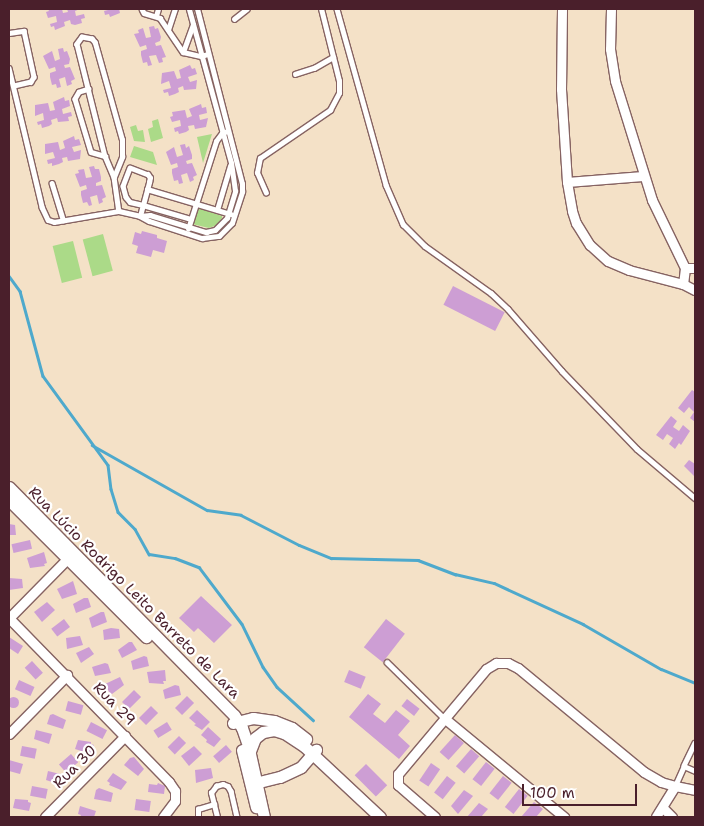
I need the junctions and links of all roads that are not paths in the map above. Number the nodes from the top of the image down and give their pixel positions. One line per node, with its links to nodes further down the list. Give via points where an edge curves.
1 (142, 9): 11 (lane, via 144,13)
2 (158, 9): 11 (lane)
3 (175, 9): 14 (lane)
4 (189, 9): 13 (lane)
5 (197, 9): 17 (lane)
6 (247, 9): 12 (lane)
7 (321, 9): 19 (lane)
8 (337, 9): 53 (lane, via 388,192 403,224 425,246 491,293 637,449)
9 (562, 9): 33 (street, via 561,88)
10 (611, 9): 28 (street, via 612,66)
11 (156, 16): 14 (lane)
12 (234, 19)
13 (193, 25): 16 (lane); 18 (lane)
14 (168, 30): 16 (lane)
15 (9, 33): 22 (lane, via 24,31 34,77 31,82)
16 (183, 52): 18 (lane)
17 (208, 54): 18 (lane); 24 (lane)
18 (202, 56): 25 (lane)
19 (334, 57): 21 (lane); 36 (lane, via 339,81 336,102 330,110 260,158 257,173)
20 (9, 68): 22 (lane)
21 (295, 74)
22 (14, 86): 45 (lane, via 42,207 48,220)
23 (88, 89): 26 (lane); 26 (lane, via 79,92 75,99 91,152); 29 (lane, via 77,44 82,38 92,39 95,43 122,140 122,157)
24 (228, 131): 25 (lane); 34 (lane)
25 (222, 133): 27 (lane); 37 (lane, via 216,141)
26 (106, 156): 29 (lane)
27 (231, 163): 30 (lane); 31 (lane)
28 (643, 176): 33 (street); 48 (street)
29 (114, 177): 40 (lane)
30 (226, 180): 31 (lane); 39 (lane)
31 (234, 181): 34 (lane); 41 (lane)
32 (52, 182): 45 (lane)
33 (567, 182): 50 (street, via 576,223 598,254 618,266)
34 (242, 184): 42 (lane)
35 (147, 189): 37 (lane); 38 (lane); 38 (lane, via 148,175 130,168 123,191 130,202)
36 (266, 193)
37 (196, 204): 39 (lane); 44 (lane)
38 (142, 205): 43 (lane); 44 (lane)
39 (217, 210): 41 (lane)
40 (119, 211): 43 (lane); 45 (lane)
41 (229, 214): 42 (lane); 46 (lane, via 215,230 206,232)
42 (235, 215): 47 (lane, via 229,228 219,236 202,238)
43 (140, 216): 46 (lane, via 150,215); 47 (lane)
44 (191, 219): 46 (lane)
45 (62, 220)
46 (188, 227): 47 (lane)
47 (187, 233)
48 (685, 268): 49 (street); 50 (street)
49 (695, 268)
50 (683, 284): 51 (street)
51 (695, 290)
52 (9, 487): 55 (street, Rua Lúcio Rodrigo Leito Barreto de Lara)
53 (695, 498)
54 (9, 500): 55 (street, Rua Lúcio Rodrigo Leito Barreto de Lara)
55 (70, 555): 56 (street); 60 (street, Rua Lúcio Rodrigo Leito Barreto de Lara)
56 (9, 618): 58 (street, Rua 29)
57 (387, 662): 59 (lane)
58 (68, 675): 61 (street); 62 (street, Rua 29)
59 (444, 718): 69 (street, via 486,669 496,663 508,663 644,772); 81 (street, via 396,780 400,788); 82 (street)
60 (235, 723): 64 (street); 65 (street, via 254,718 284,723 301,734); 68 (street)
61 (9, 734)
62 (125, 736): 73 (street, Rua 30); 74 (street, Rua 29, via 175,791 175,801)
63 (695, 745): 66 (lane)
64 (250, 751): 65 (street, via 259,734 274,730 296,739); 68 (street)
65 (314, 752): 68 (street, via 301,767); 80 (street)
66 (684, 766): 67 (lane); 69 (lane)
67 (695, 771)
68 (253, 784): 78 (street); 79 (street)
69 (675, 786): 70 (street); 72 (street)
70 (695, 790)
71 (214, 804): 75 (lane, via 198,809); 76 (lane); 77 (lane, via 212,789 223,784 228,786)
72 (663, 808): 83 (street); 84 (street)
73 (45, 817)
74 (163, 817)
75 (198, 817)
76 (217, 817)
77 (237, 817)
78 (259, 817)
79 (264, 817)
80 (380, 817)
81 (435, 817)
82 (564, 817)
83 (656, 817)
84 (672, 817)

